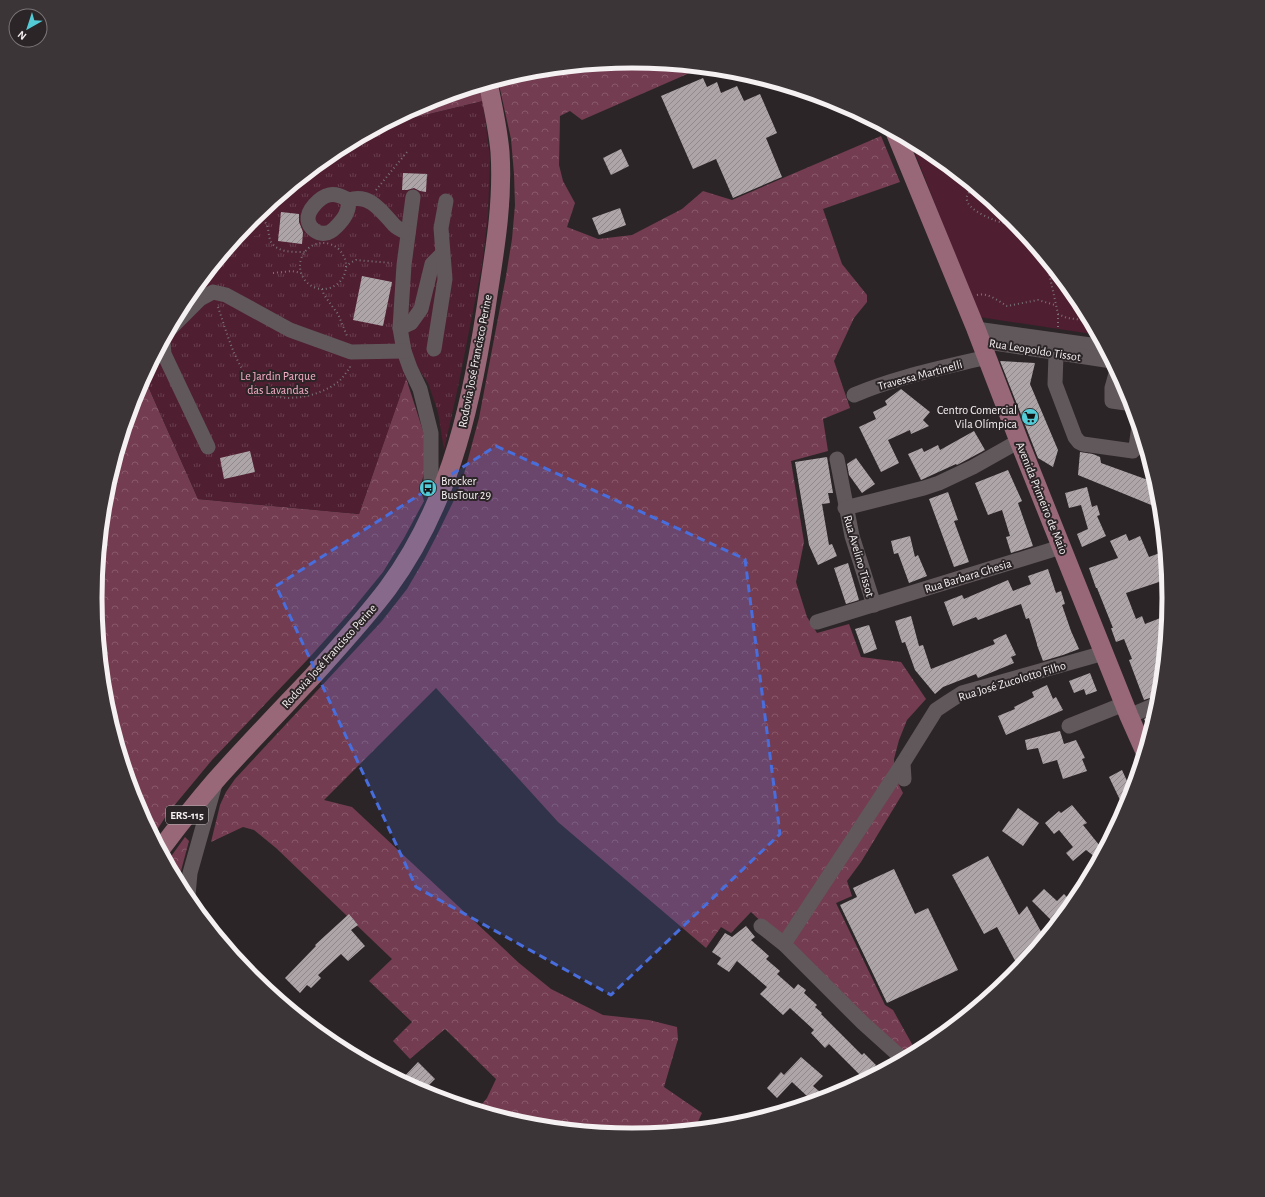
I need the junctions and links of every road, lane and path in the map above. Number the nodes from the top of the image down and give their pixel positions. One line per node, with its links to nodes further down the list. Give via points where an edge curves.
1 (489, 88): 44 (main road, Rodovia José Francisco Perine / ERS-115, via 500,154 497,239 466,414 452,464)
2 (898, 139): 21 (main road, Avenida Primeiro de Maio)
3 (407, 152): 8 (path, via 373,194)
4 (970, 190): 10 (path, via 966,198 967,204 994,220)
5 (413, 197): 11 (street)
6 (349, 200): 8 (street, via 356,198)
7 (446, 201): 13 (street, via 441,228)
8 (371, 202): 11 (street)
9 (262, 218): 12 (path, via 268,227 272,243 278,248)
10 (1008, 223)
11 (408, 234): 14 (street)
12 (304, 252): 15 (path, via 316,244 330,244 342,253); 18 (path, via 301,258)
13 (442, 254): 25 (street, via 432,264 421,309 411,323); 30 (street, via 445,279)
14 (404, 265): 15 (path, via 356,260); 25 (street)
15 (346, 267): 19 (path, via 345,274 336,285)
16 (1048, 270): 22 (path)
17 (273, 273): 18 (path)
18 (301, 273): 19 (path, via 309,285)
19 (322, 289): 26 (path, via 338,314)
20 (213, 292): 23 (street, via 200,299); 33 (street, via 226,296 290,330); 33 (path, via 235,355 252,383 266,393 298,398 325,390 339,381 350,368)
21 (964, 299): 22 (path, via 983,293 1007,306 1038,300); 28 (main road, Avenida Primeiro de Maio)
22 (1055, 305): 24 (path, via 1058,314)
23 (184, 315)
24 (1084, 320)
25 (400, 328): 32 (street)
26 (346, 334)
27 (1017, 341): 28 (street, Rua Leopoldo Tissot); 29 (street, Rua Leopoldo Tissot); 34 (street, Rua Leopoldo Tissot)
28 (981, 342): 38 (street, Travessa Martinelli, via 928,371); 41 (main road, Avenida Primeiro de Maio)
29 (1099, 347)
30 (434, 348)
31 (164, 351): 42 (street)
32 (404, 351): 33 (street); 44 (street, via 420,389 426,413 432,459 431,482)
33 (350, 352)
34 (1056, 357): 35 (street, Rua Leopoldo Tissot); 36 (street); 40 (street, via 1055,384 1075,438 1079,442 1133,451)
35 (1106, 361)
36 (1110, 369)
37 (1115, 378): 39 (street, via 1112,401)
38 (854, 395)
39 (1126, 403)
40 (1138, 436)
41 (1019, 441): 45 (street, via 939,483); 46 (main road, Avenida Primeiro de Maio)
42 (208, 447)
43 (837, 459): 45 (street, Rua Avelino Tissot)
44 (439, 497): 56 (main road, Rodovia José Francisco Perine / ERS-115, via 406,562 369,613)
45 (845, 508): 47 (street, Rua Avelino Tissot, via 857,556)
46 (1062, 547): 47 (street, Rua Barbara Ghesia); 49 (main road, Avenida Primeiro de Maio)
47 (874, 605): 48 (street, Rua Barbara Ghesia)
48 (817, 622)
49 (1104, 653): 51 (main road, Avenida Primeiro de Maio); 54 (street, Rua José Zucolotto Filho, via 962,694 936,710)
50 (1152, 705): 51 (street)
51 (1127, 710): 52 (street); 53 (main road, Avenida Primeiro de Maio)
52 (1069, 726)
53 (1142, 745)
54 (903, 763): 55 (street); 60 (street, Rua José Zucolotto Filho)
55 (904, 779)
56 (216, 781): 57 (main road, Rodovia José Francisco Perine / ERS-115); 58 (street, via 190,873)
57 (164, 846)
58 (189, 889)
59 (761, 926): 60 (street)
60 (784, 944): 61 (street, via 862,1023)
61 (900, 1057)

